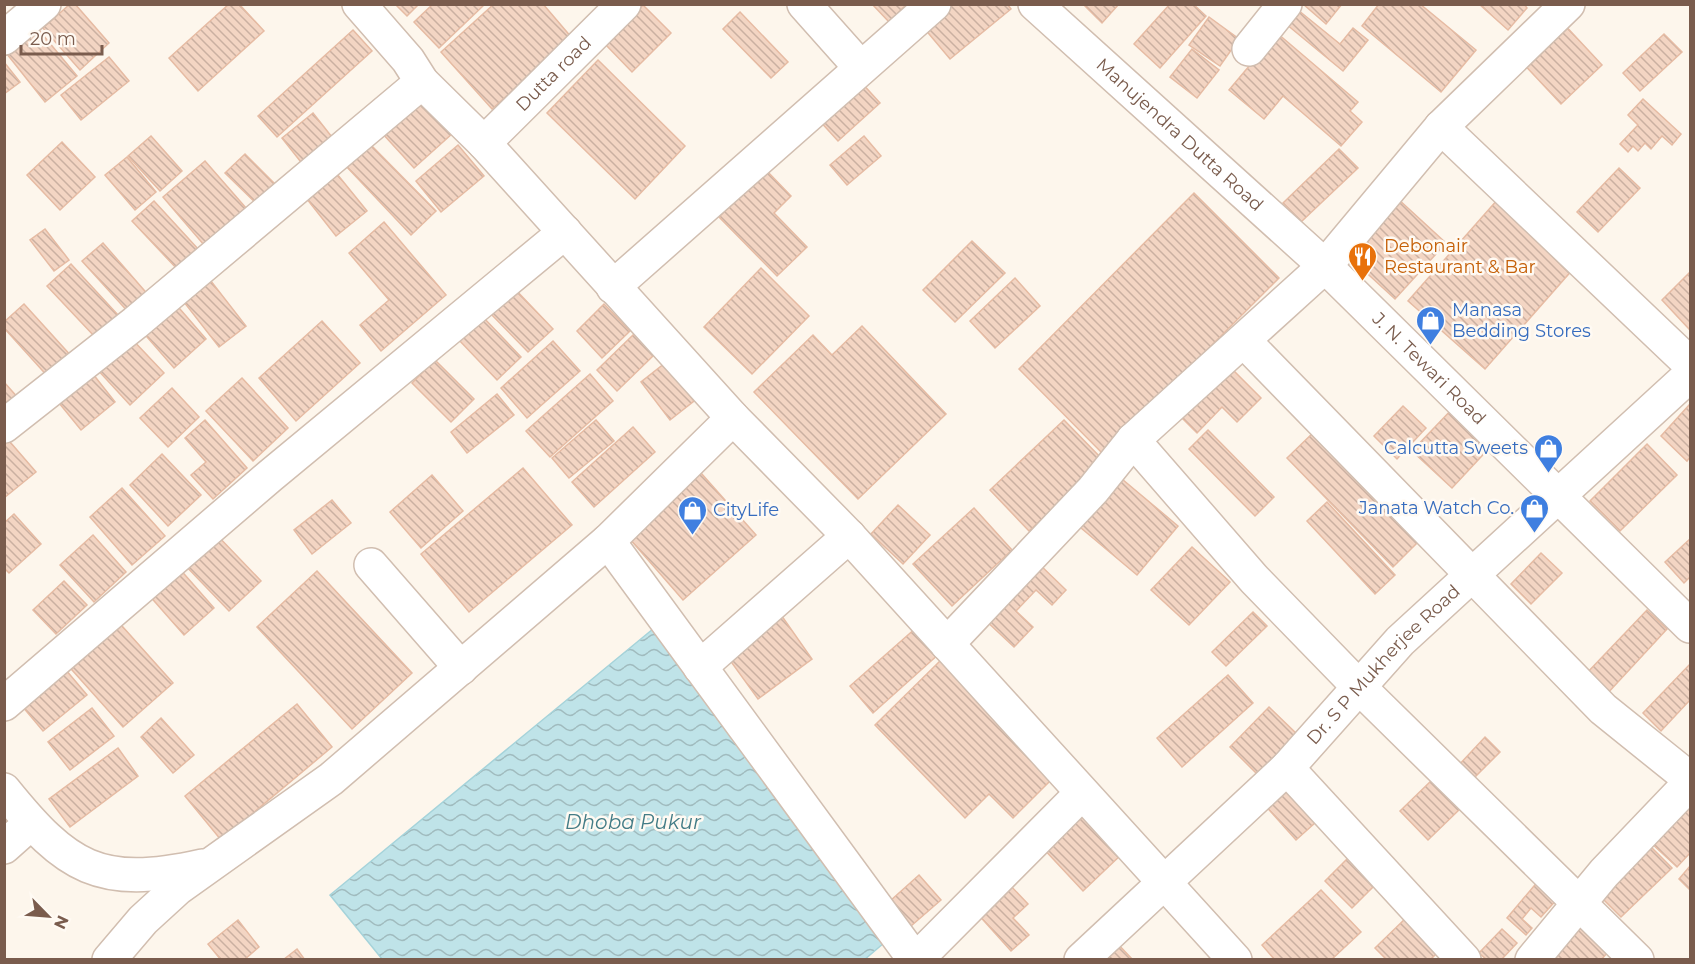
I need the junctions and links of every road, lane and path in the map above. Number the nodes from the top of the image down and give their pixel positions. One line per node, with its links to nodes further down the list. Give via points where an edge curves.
1 (44, 4): 9 (street)
2 (359, 4): 12 (street)
3 (804, 4): 11 (street)
4 (934, 4): 11 (street)
5 (1035, 4): 16 (street, Manujendra Dutta Road)
6 (1285, 4): 10 (street)
7 (1568, 4): 13 (street)
8 (613, 10): 14 (street, Dutta road)
9 (4, 38)
10 (1249, 49)
11 (861, 68): 17 (street)
12 (423, 82): 14 (street); 22 (street)
13 (1442, 127): 16 (street); 19 (street)
14 (484, 143): 15 (street)
15 (565, 232): 17 (street); 34 (street, via 270,476)
16 (1325, 266): 18 (street); 24 (street, J. N. Tewari Road)
17 (613, 287): 21 (street)
18 (1244, 340): 23 (street); 28 (street)
19 (1690, 364)
20 (1690, 375): 24 (street, Dr. S P Mukherjee Road)
21 (733, 418): 25 (street); 26 (street)
22 (4, 426)
23 (1133, 440): 30 (street, via 1093,490); 33 (street, via 1254,579)
24 (1560, 494): 28 (street, Dr. S P Mukherjee Road); 29 (street, J. N. Tewari Road)
25 (849, 536): 30 (street); 31 (street)
26 (608, 542): 31 (street); 32 (street)
27 (371, 565): 32 (street)
28 (1472, 577): 33 (street, Dr. S P Mukherjee Road, via 1400,641); 36 (street, via 1603,709)
29 (1690, 626)
30 (947, 645): 38 (street)
31 (700, 667): 45 (street)
32 (461, 668): 41 (street, via 331,779)
33 (1359, 687): 35 (street, Dr. S P Mukherjee Road); 43 (street)
34 (4, 704)
35 (1287, 768): 42 (street, Dr. S P Mukherjee Road, via 1190,861); 48 (street)
36 (1690, 781): 43 (street)
37 (4, 790): 39 (street)
38 (1082, 793): 42 (street); 45 (street)
39 (32, 823): 40 (street); 41 (street, via 61,852 97,869 141,875)
40 (4, 847)
41 (209, 865): 44 (street, via 159,905)
42 (1162, 882): 46 (street, Dr. S P Mukherjee Road); 47 (street)
43 (1578, 903): 49 (street); 50 (street)
44 (109, 960)
45 (916, 960)
46 (1081, 960)
47 (1235, 960)
48 (1464, 960)
49 (1532, 960)
50 (1637, 960)

